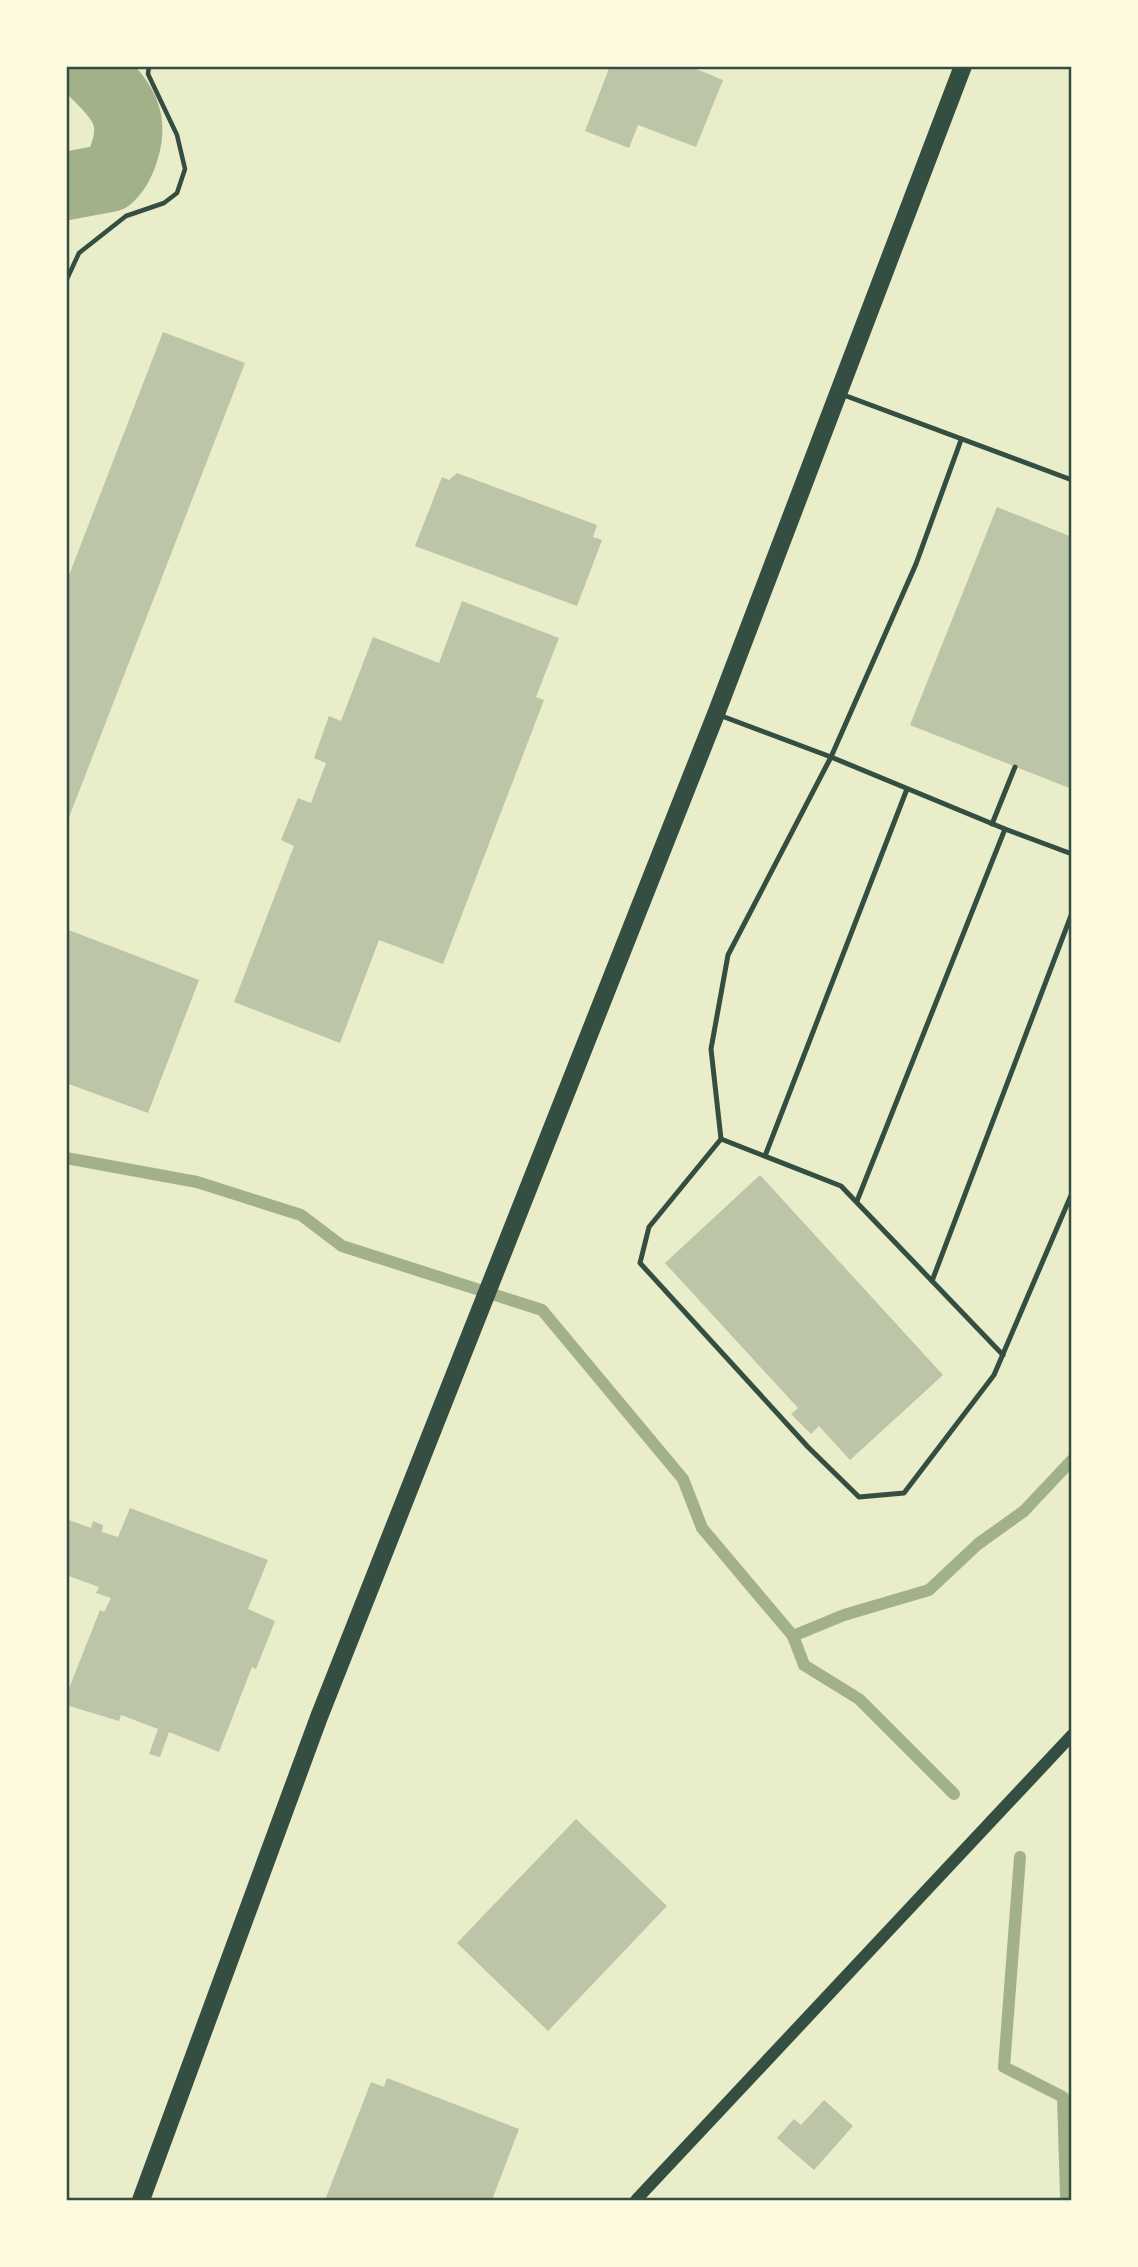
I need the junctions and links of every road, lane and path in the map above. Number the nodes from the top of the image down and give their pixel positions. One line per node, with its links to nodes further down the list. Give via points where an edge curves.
1 (149, 66): 3 (path, via 148,74 177,135 185,169 177,193 164,203 126,216 79,253)
2 (963, 66): 4 (main road)
3 (66, 281)
4 (838, 393): 5 (lane); 7 (main road)
5 (961, 440): 6 (lane); 8 (lane, via 916,564)
6 (1072, 480)
7 (716, 714): 8 (lane); 22 (main road, via 310,1741)
8 (831, 757): 10 (lane); 15 (lane, via 728,955 711,1049)
9 (1015, 766): 11 (lane)
10 (907, 789): 11 (lane); 16 (lane)
11 (992, 824): 12 (lane)
12 (1005, 829): 13 (lane); 18 (lane)
13 (1072, 854)
14 (1072, 913): 19 (lane)
15 (721, 1139): 16 (lane); 20 (lane, via 649,1227 640,1263 859,1497 904,1493 994,1375)
16 (765, 1156): 18 (lane, via 841,1186)
17 (1072, 1194): 20 (lane)
18 (856, 1201): 19 (lane)
19 (932, 1281): 20 (lane)
20 (1003, 1355)
21 (1072, 1735): 23 (street)
22 (141, 2200)
23 (636, 2200)

